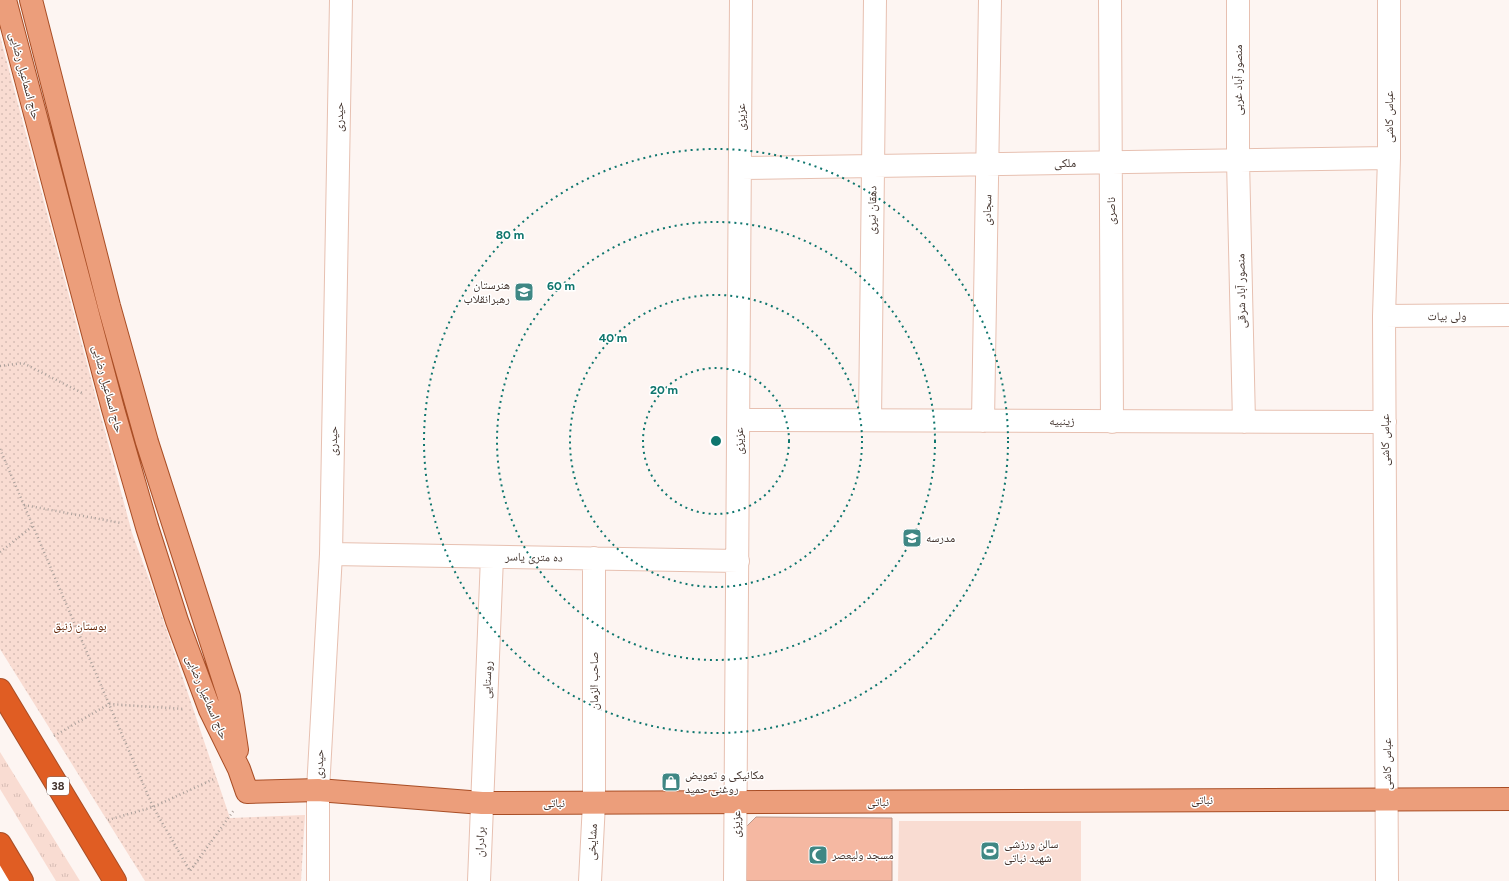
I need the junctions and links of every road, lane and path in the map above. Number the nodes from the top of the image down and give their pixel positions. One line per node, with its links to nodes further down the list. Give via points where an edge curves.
1 (5, 0): 19 (main road, حاج اسماعیل رضایی)
2 (31, 0): 39 (main road, حاج اسماعیل رضایی, via 109,306 147,442 229,697)
3 (341, 0): 31 (street, حیدری)
4 (741, 0): 15 (street, عزیزی)
5 (875, 0): 14 (street, دهقان نیری)
6 (990, 0): 13 (street, سجادی)
7 (1110, 0): 12 (street, ناصری)
8 (1238, 0): 11 (street, منصور آباد غربی)
9 (1389, 0): 10 (street, عباس کاشی)
10 (1389, 158): 11 (street, ملکی); 17 (street, عباس کاشی)
11 (1238, 160): 12 (street, ملکی); 24 (street, منصور آباد شرقی)
12 (1111, 162): 13 (street, ملکی); 23 (street, ناصری)
13 (988, 164): 14 (street, ملکی); 22 (street, سجادی)
14 (873, 166): 15 (street, ملکی); 21 (street, دهقان نیری)
15 (740, 168): 20 (street, عزیزی)
16 (1509, 315): 17 (street, ولی بیات)
17 (1384, 316): 25 (street, عباس کاشی)
18 (0, 366): 19 (path, via 23,363)
19 (113, 409): 29 (main road, حاج اسماعیل رضایی)
20 (739, 420): 21 (street, زینبیه); 34 (street, عزیزی)
21 (870, 420): 22 (street, زینبیه)
22 (983, 421): 23 (street, زینبیه)
23 (1112, 422): 24 (street, زینبیه)
24 (1244, 422): 25 (street, زینبیه)
25 (1385, 422): 43 (street, عباس کاشی)
26 (0, 448): 27 (path)
27 (24, 505): 28 (path); 29 (path)
28 (33, 526): 30 (path); 36 (path)
29 (147, 527): 37 (main road, حاج اسماعیل رضایی, via 177,621)
30 (0, 552)
31 (331, 554): 32 (street, ده متری یاسر); 41 (street, حیدری)
32 (492, 557): 33 (street, ده متری یاسر); 46 (street, روستایی)
33 (594, 558): 34 (street, ده متری یاسر); 47 (street, صاحب الزمان)
34 (738, 561): 45 (street, عزیزی)
35 (0, 690): 54 (highway, 38)
36 (109, 704): 37 (path); 38 (path); 48 (path)
37 (210, 710): 39 (main road, حاج اسماعیل رضایی)
38 (54, 736)
39 (239, 769): 42 (main road, حاج اسماعیل رضایی)
40 (216, 778): 48 (path)
41 (318, 790): 42 (main road, نباتی); 46 (main road, نباتی); 55 (street, حیدری)
42 (247, 792): 48 (path, via 190,871)
43 (1387, 799): 44 (main road, نباتی); 45 (main road, نباتی); 59 (street, عباس کاشی)
44 (1509, 799)
45 (736, 802): 47 (main road, نباتی); 58 (street, عزیزی)
46 (482, 803): 47 (main road, نباتی); 56 (street, برادران)
47 (594, 803): 57 (street, مشایخی)
48 (154, 807): 49 (path)
49 (108, 820)
50 (0, 844): 53 (highway)
51 (0, 875): 52 (street)
52 (5, 881)
53 (22, 881)
54 (115, 881)
55 (318, 881)
56 (479, 881)
57 (590, 881)
58 (735, 881)
59 (1387, 881)

